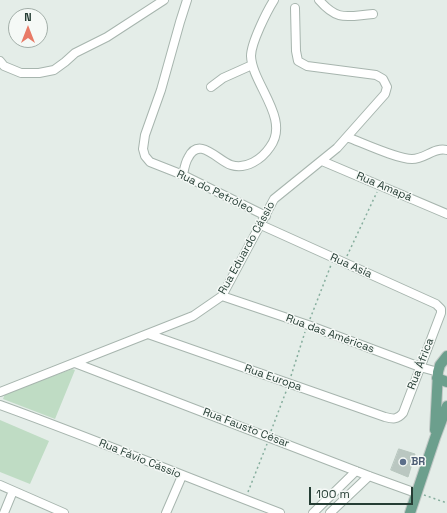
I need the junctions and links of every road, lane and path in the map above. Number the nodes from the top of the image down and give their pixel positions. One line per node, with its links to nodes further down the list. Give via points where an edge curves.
1 (164, 0): 7 (street, via 75,53 54,70 39,73 21,72 4,66)
2 (187, 0): 13 (street, Rua do Petróleo, via 143,149 150,162)
3 (274, 0): 8 (street, via 253,44)
4 (319, 0): 6 (street, via 328,10 340,16)
5 (295, 8): 10 (street, Rua Eduardo Cássio, via 298,61 307,66 376,75 387,87 385,94)
6 (373, 14)
7 (0, 61)
8 (252, 65): 9 (street, via 223,78); 13 (street, via 277,125 271,146 253,163 239,166 231,165 210,151 199,149 188,157)
9 (211, 87)
10 (347, 137): 11 (street, via 402,158 412,159 436,150); 12 (street, Rua Eduardo Cássio)
11 (447, 150)
12 (322, 161): 14 (street, Rua Amapá); 16 (street, Rua Eduardo Cássio, via 274,199)
13 (183, 176): 16 (street, Rua do Petróleo)
14 (380, 185): 15 (street, Rua Amapá); 18 (path)
15 (447, 214)
16 (266, 216): 17 (street, Rua Eduardo Cássio)
17 (261, 225): 18 (street, Rua Asia); 19 (street, Rua Eduardo Cássio)
18 (344, 263): 20 (street, Rua Asia, via 436,304)
19 (222, 296): 21 (street, Rua Eduardo Cássio, via 194,316); 24 (street, Rua das Américas)
20 (441, 309): 24 (street, Rua África)
21 (148, 334): 23 (street, Rua Eduardo Cássio); 30 (street, Rua Europa, via 385,417)
22 (447, 356): 25 (main road)
23 (75, 363): 27 (street, Rua Eduardo Cássio); 32 (street, Rua Fausto César)
24 (420, 367): 25 (street, Rua das Américas); 30 (street, Rua África)
25 (440, 370): 26 (main road); 31 (main road)
26 (447, 382)
27 (0, 392)
28 (0, 405): 33 (street, Rua Fávio Cássio)
29 (447, 406): 31 (main road)
30 (399, 418)
31 (435, 438): 37 (main road)
32 (356, 471): 34 (street, Rua Fausto César); 43 (street)
33 (182, 476): 41 (street); 42 (street, Rua Fávio Cássio)
34 (369, 476): 37 (street, Rua Fausto César); 44 (street)
35 (0, 485): 36 (street)
36 (14, 491): 39 (street); 40 (street)
37 (416, 493): 38 (path); 45 (main road)
38 (447, 503)
39 (4, 513)
40 (64, 513)
41 (166, 513)
42 (280, 513)
43 (313, 513)
44 (330, 513)
45 (410, 513)

